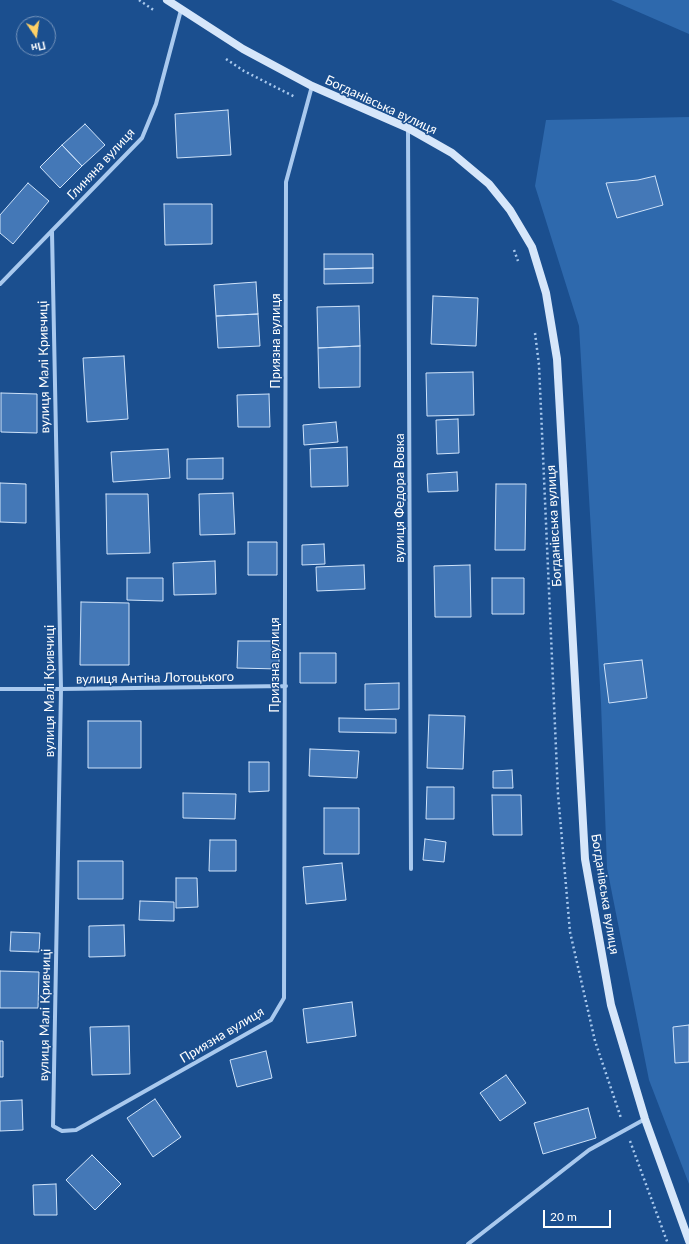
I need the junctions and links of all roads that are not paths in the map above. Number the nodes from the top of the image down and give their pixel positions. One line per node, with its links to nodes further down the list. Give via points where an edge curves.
1 (167, 0): 2 (main road, Богданівська вулиця)
2 (181, 10): 3 (main road, Богданівська вулиця, via 243,49); 5 (street, Глиняна вулиця, via 156,104 142,138)
3 (312, 86): 4 (main road, Богданівська вулиця); 7 (street, Приязна вулиця, via 286,182)
4 (408, 128): 10 (street, вулиця Федора Вовка); 11 (main road, Богданівська вулиця, via 452,153 490,184 510,210 532,247 546,294 558,359 585,859 611,1005)
5 (52, 232): 6 (street, Глиняна вулиця); 9 (street, вулиця Малі Кривчиці)
6 (0, 284)
7 (286, 686): 9 (street, вулиця Антіна Лотоцького); 12 (street, Приязна вулиця, via 284,998 271,1020)
8 (0, 688): 9 (street, вулиця Антіна Лотоцького)
9 (61, 689): 12 (street, вулиця Малі Кривчиці, via 53,1126 62,1131)
10 (411, 869)
11 (645, 1119): 13 (main road, Богданівська вулиця); 14 (street, via 589,1150)
12 (76, 1130)
13 (689, 1241)
14 (468, 1244)

